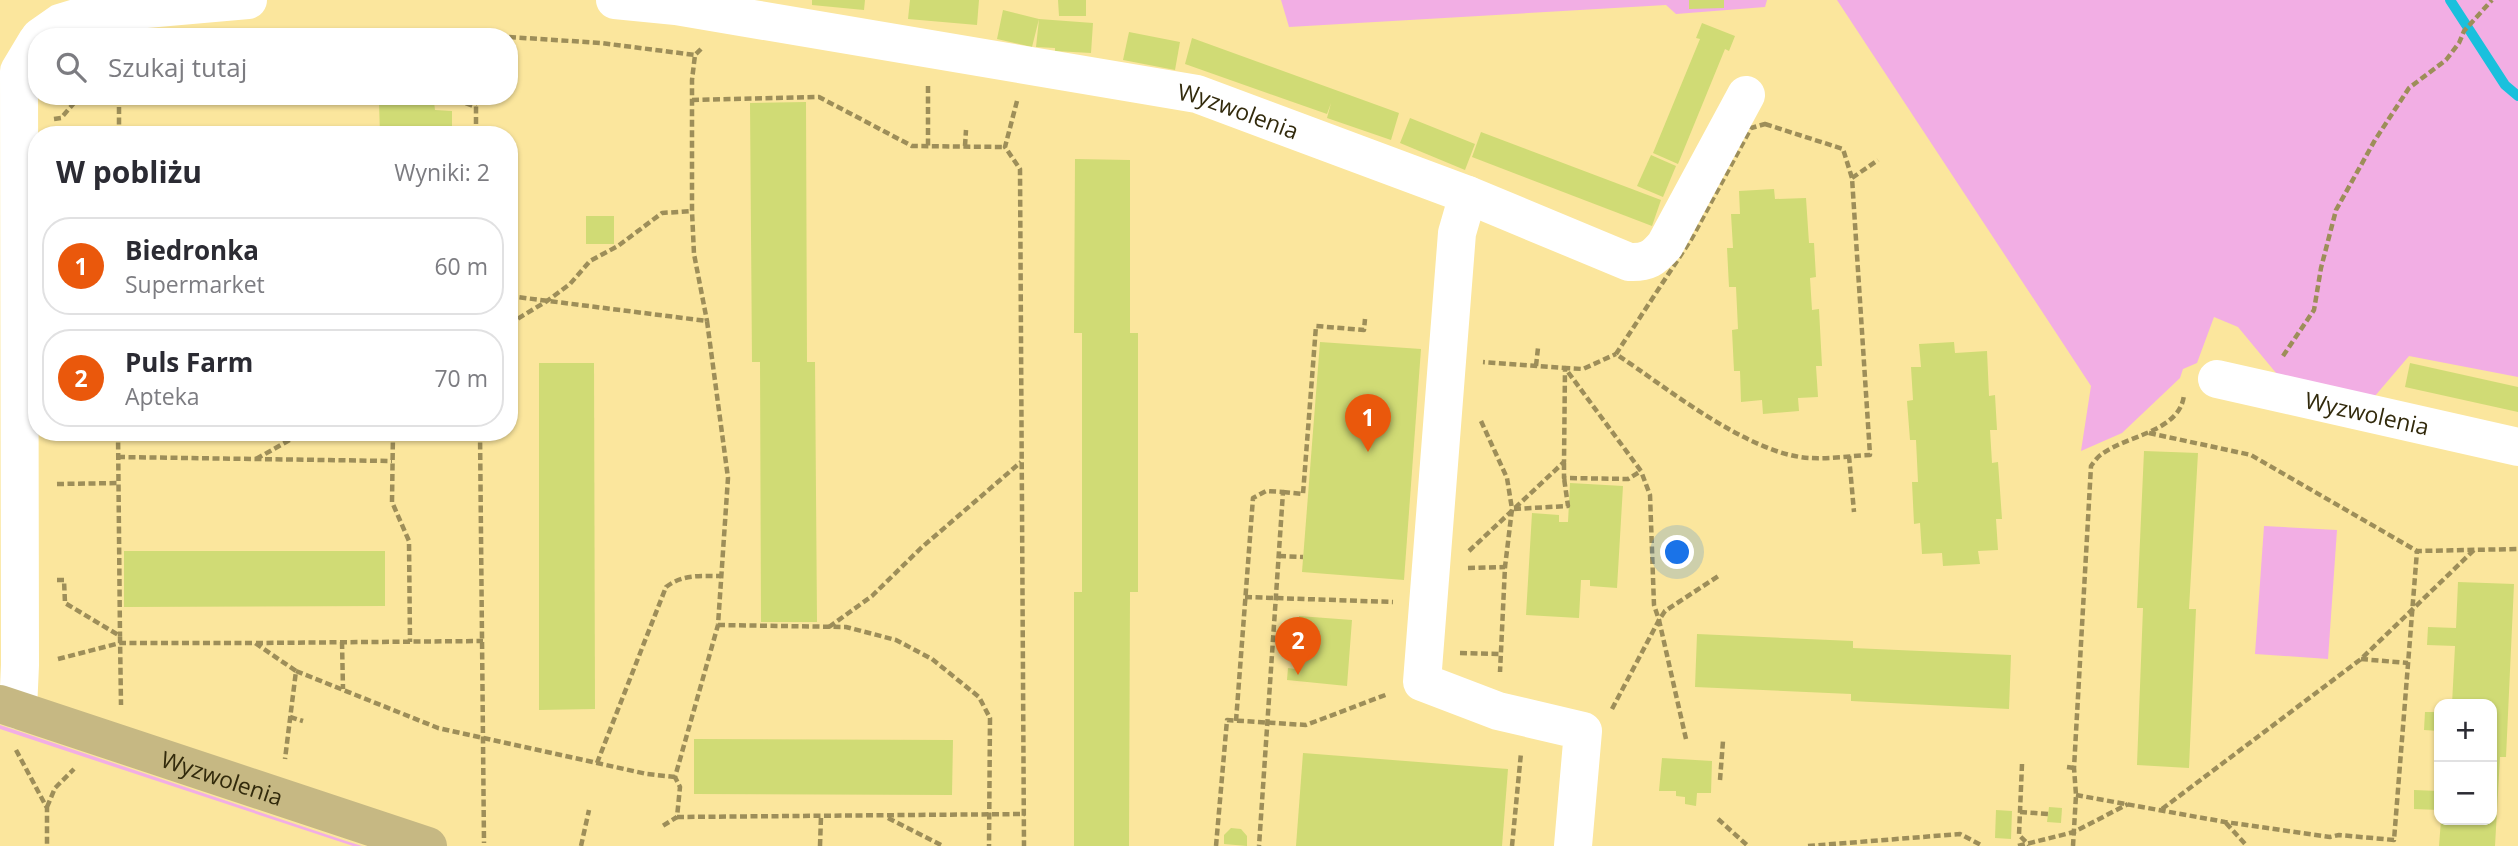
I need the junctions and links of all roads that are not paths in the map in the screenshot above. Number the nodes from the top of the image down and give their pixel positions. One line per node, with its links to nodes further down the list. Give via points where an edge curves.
1 (248, 0): 3 (street, via 89,14)
2 (615, 0): 6 (street, Wyzwolenia, via 689,8 1197,94)
3 (53, 28)
4 (28, 56): 9 (street, via 19,71 19,581)
5 (1756, 110): 6 (street, Wyzwolenia, via 1665,245 1644,263 1629,262)
6 (1468, 195): 11 (street, via 1457,233 1422,682 1498,711 1583,731)
7 (2200, 387): 8 (street, Wyzwolenia, via 2271,391)
8 (2518, 447)
9 (10, 720): 10 (main road, Wyzwolenia)
10 (428, 846)
11 (1573, 846)

